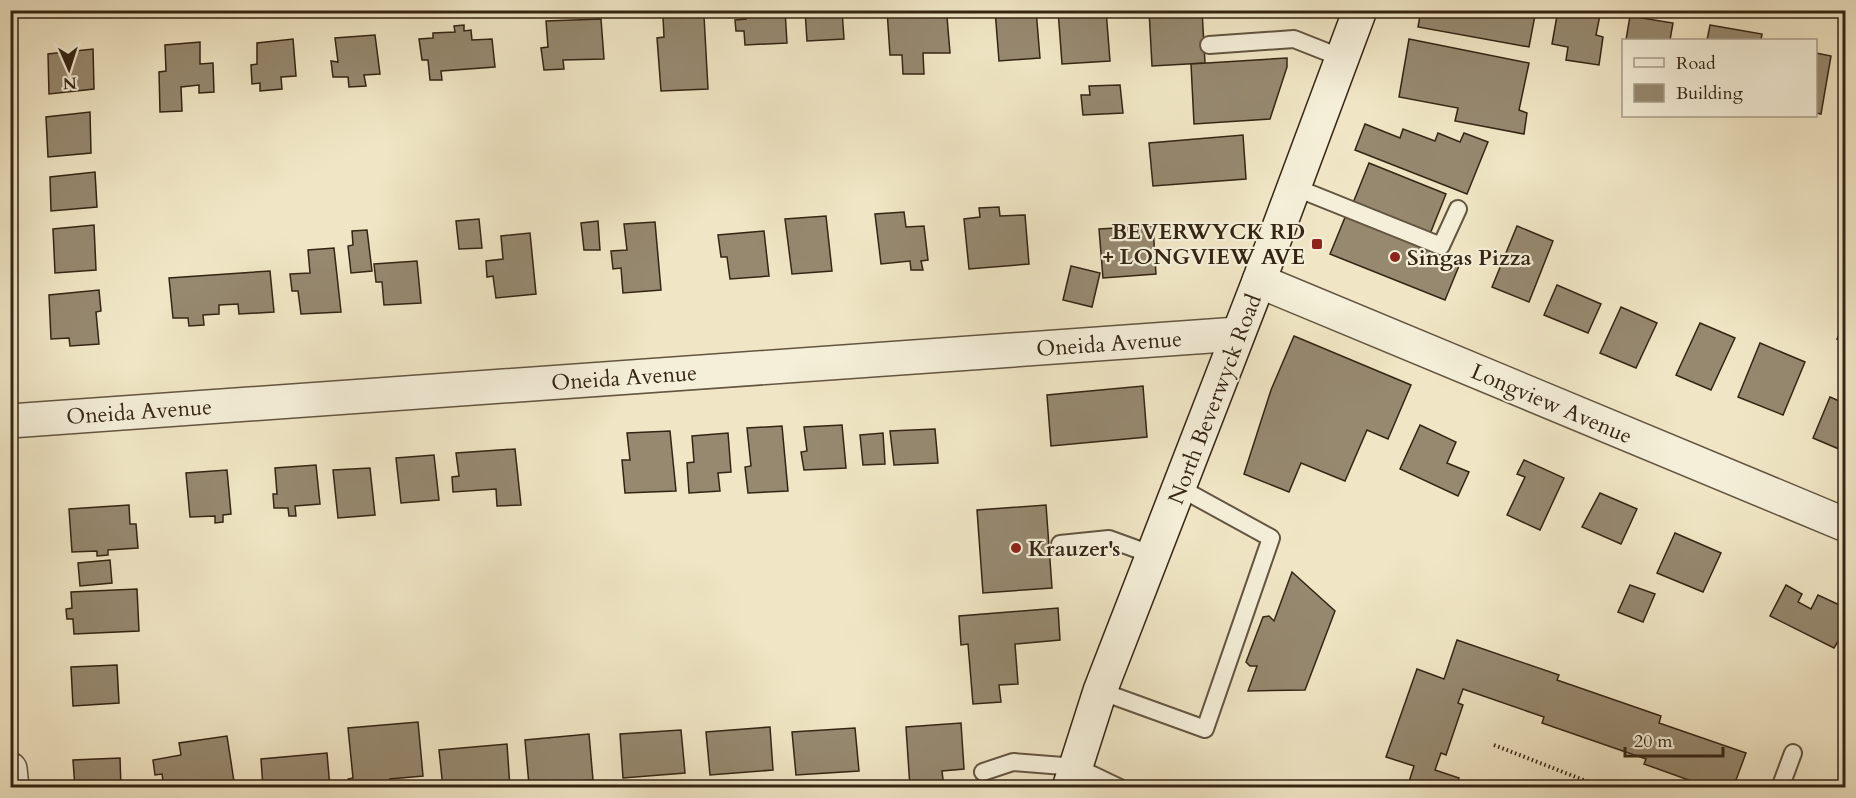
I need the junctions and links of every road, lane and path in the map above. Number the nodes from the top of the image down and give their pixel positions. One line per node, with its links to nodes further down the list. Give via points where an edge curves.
1 (1360, 10): 3 (street, North Beverwyck Road)
2 (1209, 45): 3 (lane, via 1294,39)
3 (1342, 58): 4 (street, North Beverwyck Road)
4 (1294, 187): 5 (lane, via 1441,246); 6 (street, North Beverwyck Road)
5 (1458, 209)
6 (1259, 281): 7 (street, North Beverwyck Road); 10 (street, Longview Avenue)
7 (1238, 334): 8 (street, Oneida Avenue); 9 (street, North Beverwyck Road)
8 (10, 421)
9 (1180, 488): 12 (street, North Beverwyck Road); 13 (lane, via 1271,538 1205,729)
10 (1845, 525)
11 (1060, 544): 12 (lane, via 1109,539)
12 (1153, 555): 13 (street, North Beverwyck Road)
13 (1100, 691): 18 (street, North Beverwyck Road)
14 (1494, 745): 21 (path)
15 (1793, 753): 22 (lane)
16 (10, 769): 19 (street)
17 (983, 772): 18 (lane, via 1013,762)
18 (1072, 777): 20 (lane)
19 (12, 788)
20 (1120, 788)
21 (1604, 788)
22 (1780, 788)

